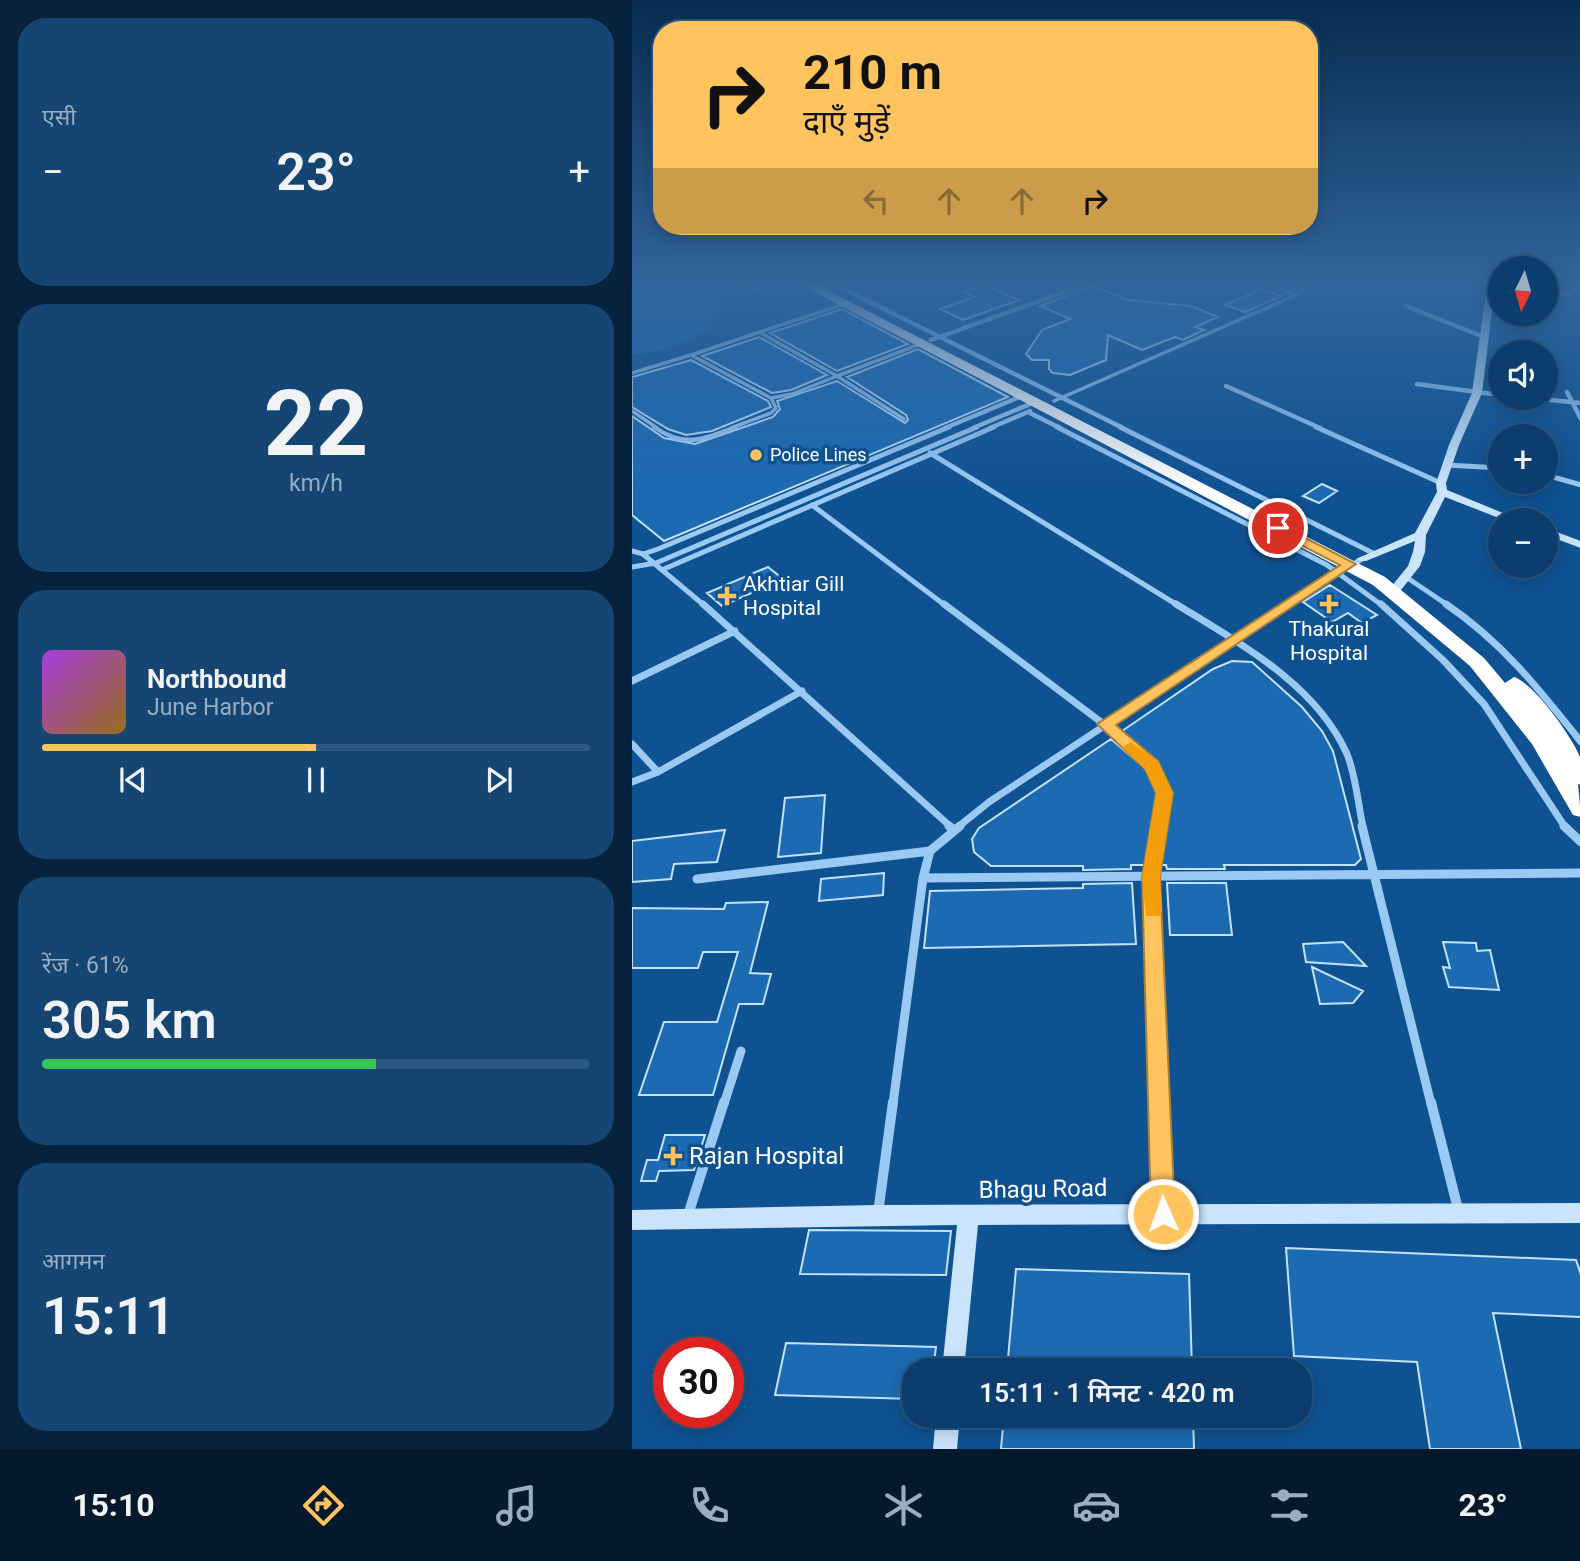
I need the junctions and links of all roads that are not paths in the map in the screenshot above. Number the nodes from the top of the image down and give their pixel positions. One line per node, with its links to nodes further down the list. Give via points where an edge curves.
1 (698, 353): 8 (lane)
2 (796, 353): 10 (lane)
3 (897, 353): 10 (lane)
4 (951, 353): 18 (highway)
5 (951, 353): 18 (highway)
6 (1156, 353): 18 (lane)
7 (1482, 353): 14 (street)
8 (691, 355): 9 (lane); 16 (lane)
9 (632, 373)
10 (837, 376): 16 (lane); 22 (lane)
11 (1417, 384): 14 (street)
12 (1226, 386): 29 (street)
13 (1567, 392): 19 (street)
14 (1477, 393): 15 (street); 25 (street)
15 (1488, 394)
16 (771, 398): 21 (lane, via 776,408 771,413 694,443 663,433)
17 (1558, 401): 19 (street)
18 (1034, 403): 24 (street); 36 (street); 37 (highway); 37 (street); 38 (street)
19 (1572, 403): 20 (street); 23 (street)
20 (1580, 404)
21 (632, 411)
22 (904, 419)
23 (1580, 419)
24 (931, 453): 30 (street); 43 (street)
25 (1448, 465): 26 (street); 29 (street)
26 (1488, 467)
27 (1558, 479): 28 (street)
28 (1580, 485)
29 (1441, 488): 31 (street); 32 (street)
30 (812, 505): 40 (street); 46 (street)
31 (1488, 508)
32 (1420, 535): 37 (street); 41 (street, via 1422,550)
33 (1558, 536): 34 (street)
34 (1580, 545)
35 (632, 551): 36 (street)
36 (643, 554): 38 (street)
37 (1356, 562): 41 (highway); 43 (street); 54 (street, via 1375,599 1459,677 1497,721 1553,812)
38 (656, 563): 39 (street); 40 (street)
39 (632, 567)
40 (664, 569): 42 (street)
41 (1400, 584): 47 (street, via 1474,623 1519,664); 50 (highway, via 1489,658 1538,710); 52 (highway, via 1477,662 1540,739)
42 (735, 631): 44 (street); 45 (street)
43 (1233, 639): 46 (street); 57 (street, via 1294,684 1333,727 1348,757)
44 (632, 681)
45 (802, 691): 49 (street); 53 (street)
46 (1105, 724): 53 (street); 58 (street, via 1152,766 1164,793)
47 (1580, 743)
48 (632, 744): 49 (street)
49 (658, 772): 51 (street)
50 (1580, 777)
51 (632, 782)
52 (1580, 809)
53 (953, 830): 55 (street)
54 (1580, 842)
55 (930, 851): 59 (street); 60 (street)
56 (1580, 873): 57 (street)
57 (1373, 876): 58 (street); 62 (street)
58 (1151, 877): 59 (street); 64 (street)
59 (923, 878): 65 (street)
60 (697, 879)
61 (741, 1051): 67 (street)
62 (1460, 1213): 63 (street, Bhagu Road); 64 (street, Bhagu Road)
63 (1580, 1213)
64 (1163, 1214): 66 (street, Bhagu Road)
65 (878, 1215): 66 (street, Bhagu Road); 67 (street, Bhagu Road)
66 (969, 1217): 69 (street)
67 (686, 1219): 68 (street, Bhagu Road)
68 (632, 1220)
69 (954, 1358)
70 (947, 1428): 71 (street)
71 (945, 1449)

